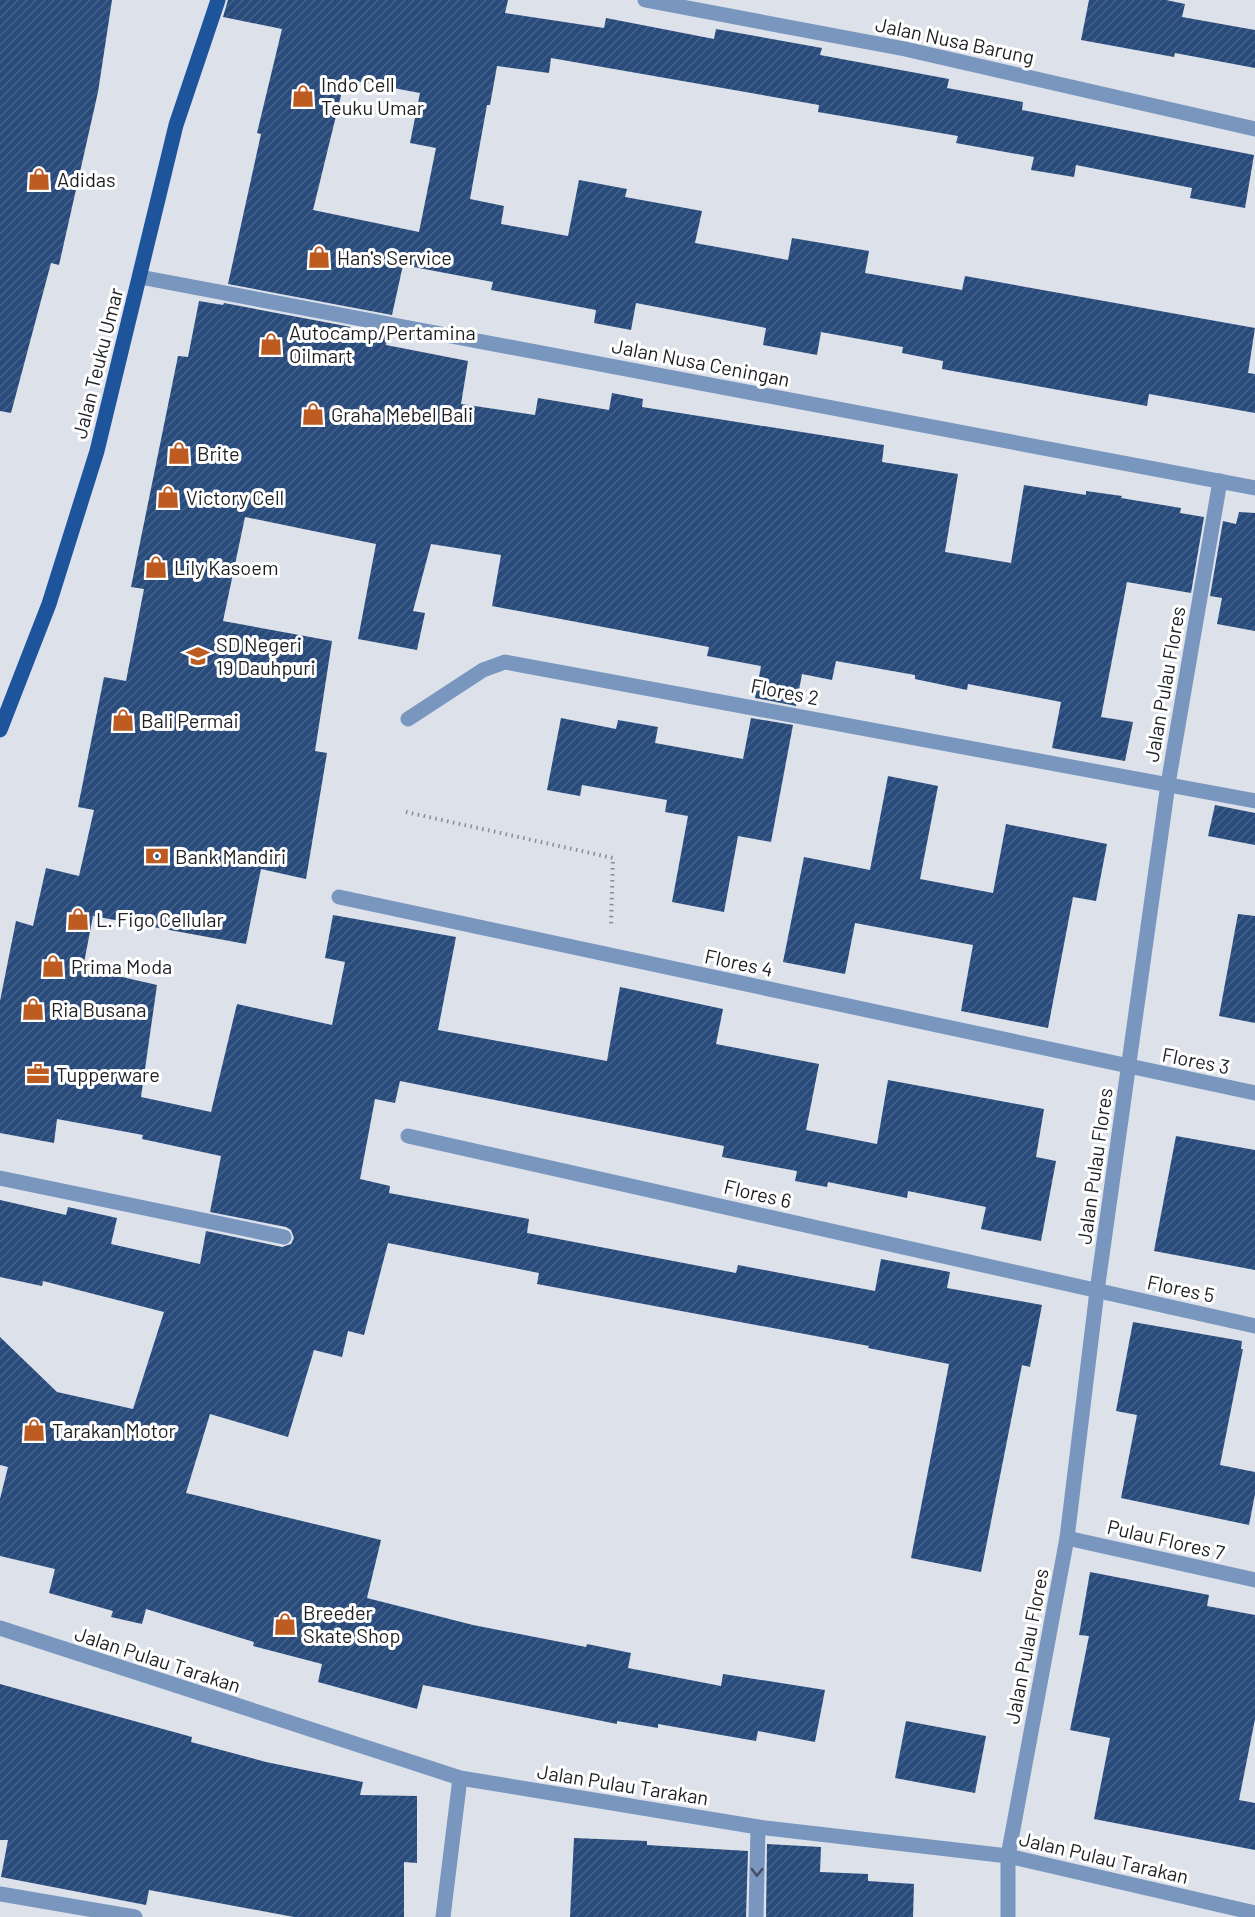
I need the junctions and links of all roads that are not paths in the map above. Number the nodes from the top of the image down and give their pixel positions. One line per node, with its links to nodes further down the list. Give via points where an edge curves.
1 (218, 0): 4 (main road, Jalan Teuku Umar, via 176,125)
2 (645, 0): 3 (street, Jalan Nusa Barung, via 905,49)
3 (1255, 129)
4 (140, 277): 5 (street, Jalan Nusa Ceningan); 8 (main road, Jalan Teuku Umar, via 97,451 49,604)
5 (1220, 481): 6 (street, Jalan Nusa Ceningan); 9 (street, Jalan Pulau Flores)
6 (1255, 488)
7 (408, 719): 9 (street, Flores 2, via 483,670 505,662)
8 (0, 730)
9 (1168, 784): 10 (street, Flores 2); 12 (street, Jalan Pulau Flores)
10 (1255, 801)
11 (339, 897): 12 (street, Flores 4)
12 (1129, 1068): 13 (street, Flores 3); 17 (street, Jalan Pulau Flores)
13 (1255, 1093)
14 (408, 1136): 17 (street, Flores 6)
15 (0, 1178): 16 (street)
16 (284, 1237)
17 (1097, 1291): 18 (street, Flores 5); 19 (street, Jalan Pulau Flores)
18 (1255, 1326)
19 (1068, 1538): 20 (street, Pulau Flores 7); 24 (street, Jalan Pulau Flores)
20 (1255, 1580)
21 (0, 1628): 22 (street, Jalan Pulau Tarakan)
22 (460, 1778): 23 (street, Jalan Pulau Tarakan); 28 (street)
23 (758, 1827): 24 (street, Jalan Pulau Tarakan); 29 (street, one-way to 29)
24 (1008, 1856): 26 (street, Jalan Pulau Tarakan); 30 (street, Jalan Pulau Flores)
25 (0, 1894): 27 (street)
26 (1255, 1913)
27 (135, 1917)
28 (443, 1917)
29 (756, 1917)
30 (1008, 1917)

